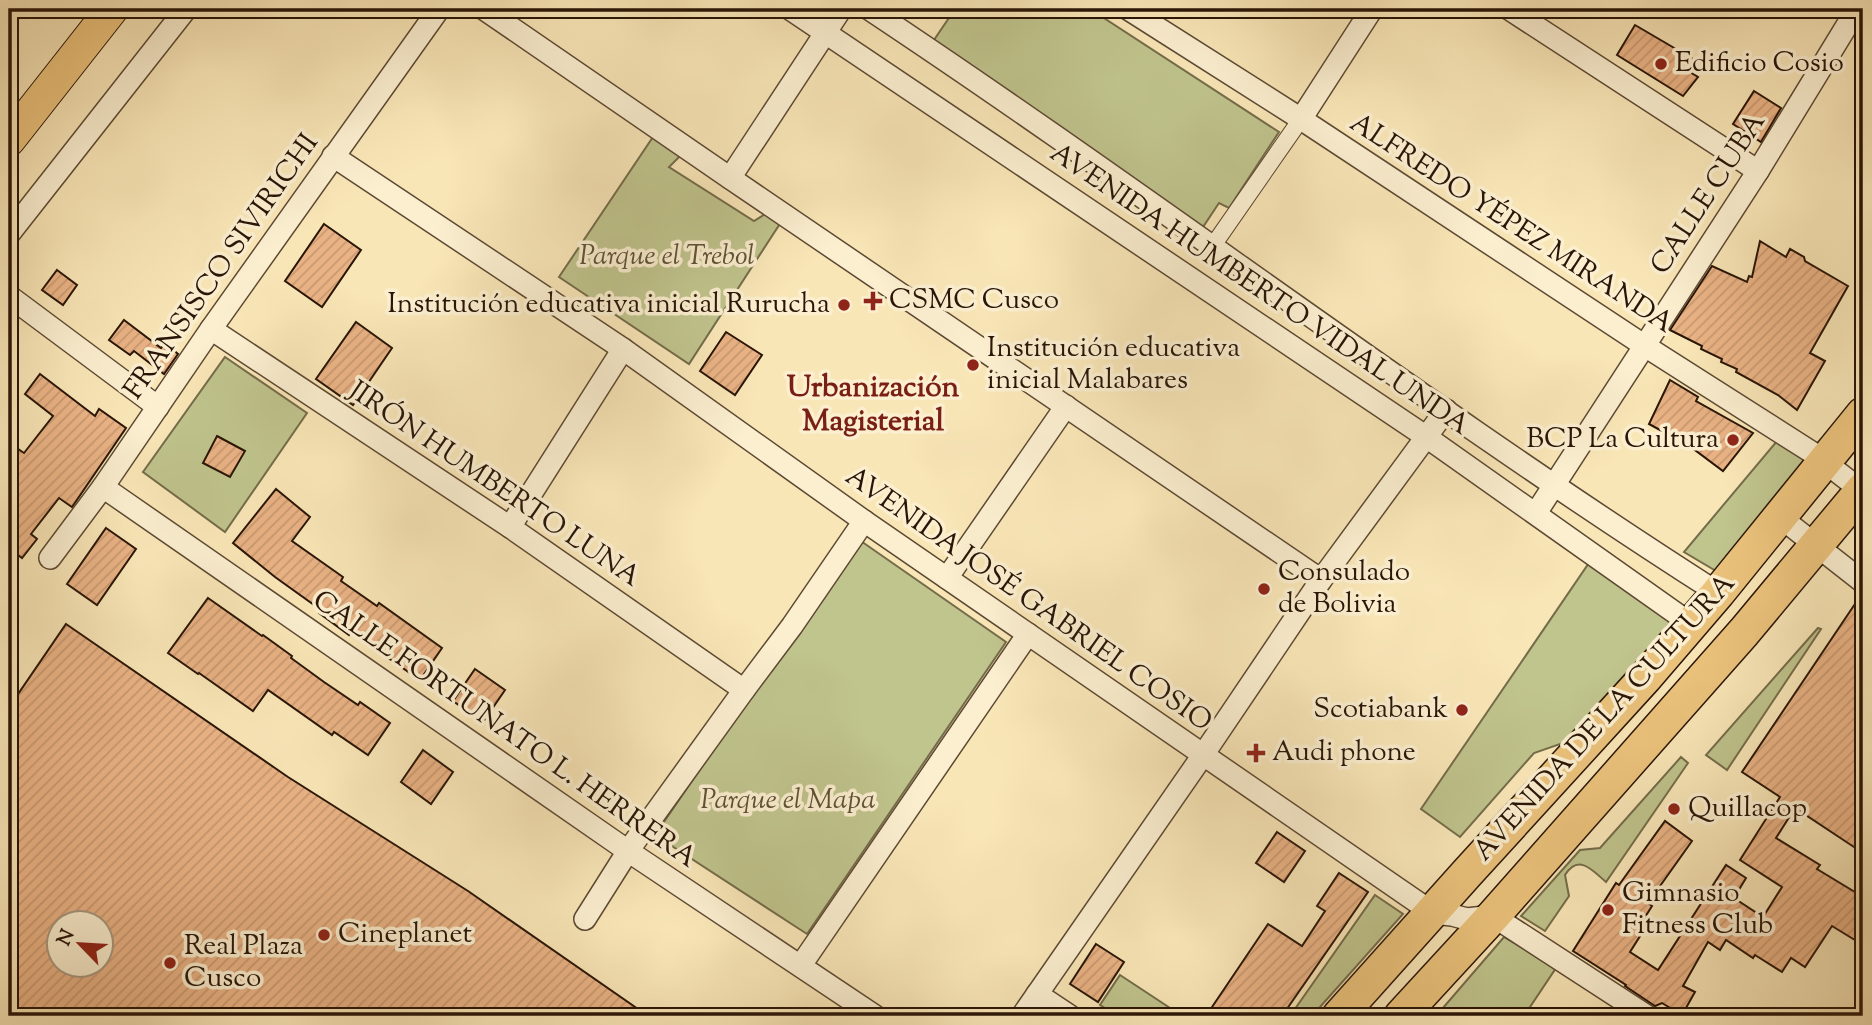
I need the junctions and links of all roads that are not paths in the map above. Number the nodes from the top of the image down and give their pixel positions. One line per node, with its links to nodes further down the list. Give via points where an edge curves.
1 (112, 9): 14 (main road)
2 (187, 9): 18 (street)
3 (439, 9): 15 (street, FRANSISCO SIVIRICHI)
4 (484, 9): 17 (street)
5 (790, 9): 12 (street, AVENIDA HUMBERTO VIDAL UNDA)
6 (841, 9): 12 (street)
7 (869, 9): 19 (street, AVENIDA HUMBERTO VIDAL UNDA)
8 (1128, 9): 13 (street, ALFREDO YÉPEZ MIRANDA)
9 (1373, 9): 13 (street)
10 (1509, 9): 16 (street)
11 (1857, 9): 16 (street, CALLE CUBA)
12 (825, 32): 17 (street); 28 (street, AVENIDA HUMBERTO VIDAL UNDA)
13 (1301, 120): 19 (street); 22 (street, ALFREDO YÉPEZ MIRANDA)
14 (9, 140)
15 (334, 156): 21 (street, FRANSISCO SIVIRICHI); 23 (street, AVENIDA JOSÉ GABRIEL COSIO)
16 (1758, 171): 22 (street, CALLE CUBA)
17 (730, 178): 24 (street)
18 (9, 234)
19 (1212, 247): 26 (street, AVENIDA HUMBERTO VIDAL UNDA)
20 (9, 296): 25 (street)
21 (211, 329): 25 (street, FRANSISCO SIVIRICHI); 36 (street, JIRÓN HUMBERTO LUNA)
22 (1644, 346): 29 (street, ALFREDO YÉPEZ MIRANDA); 30 (street, CALLE CUBA)
23 (623, 349): 35 (street, AVENIDA JOSÉ GABRIEL COSIO); 36 (street)
24 (1066, 405): 39 (street); 40 (street)
25 (158, 407): 31 (street, FRANSISCO SIVIRICHI)
26 (1446, 410): 28 (street); 30 (street, AVENIDA HUMBERTO VIDAL UNDA)
27 (1863, 414): 29 (highway, AVENIDA DE LA CULTURA)
28 (1425, 436): 33 (street, AVENIDA HUMBERTO VIDAL UNDA); 40 (street)
29 (1825, 461): 32 (street, ALFREDO YÉPEZ MIRANDA); 34 (highway, AVENIDA DE LA CULTURA)
30 (1555, 484): 33 (street, CALLE CUBA); 42 (street, AVENIDA HUMBERTO VIDAL UNDA)
31 (103, 487): 38 (street, FRANSISCO SIVIRICHI); 47 (street, CALLE FORTUNATO L. HERRERA)
32 (1863, 490): 37 (highway, AVENIDA DE LA CULTURA)
33 (1536, 513): 43 (street, AVENIDA HUMBERTO VIDAL UNDA)
34 (1780, 517): 37 (street); 42 (highway, AVENIDA DE LA CULTURA)
35 (864, 521): 39 (street, AVENIDA JOSÉ GABRIEL COSIO); 45 (street)
36 (510, 527): 45 (street, JIRÓN HUMBERTO LUNA)
37 (1816, 546): 41 (street); 49 (highway, AVENIDA DE LA CULTURA)
38 (50, 558)
39 (947, 578): 44 (street, AVENIDA JOSÉ GABRIEL COSIO)
40 (1321, 580): 46 (street)
41 (1863, 582)
42 (1718, 593): 43 (highway, AVENIDA DE LA CULTURA)
43 (1691, 624): 48 (highway, AVENIDA DE LA CULTURA)
44 (1028, 634): 46 (street, AVENIDA JOSÉ GABRIEL COSIO); 51 (street)
45 (744, 690): 47 (street)
46 (1203, 755): 48 (street, AVENIDA JOSÉ GABRIEL COSIO); 52 (street)
47 (628, 851): 50 (street); 51 (street, CALLE FORTUNATO L. HERRERA)
48 (1433, 913): 49 (street, AVENIDA JOSÉ GABRIEL COSIO, via 1467,919); 56 (highway, AVENIDA DE LA CULTURA)
49 (1493, 916): 57 (highway, AVENIDA DE LA CULTURA); 58 (street)
50 (585, 919)
51 (801, 965): 53 (street, CALLE FORTUNATO L. HERRERA)
52 (1037, 995): 54 (street); 55 (street)
53 (875, 1016)
54 (1023, 1016)
55 (1070, 1016)
56 (1339, 1016)
57 (1401, 1016)
58 (1647, 1016)

